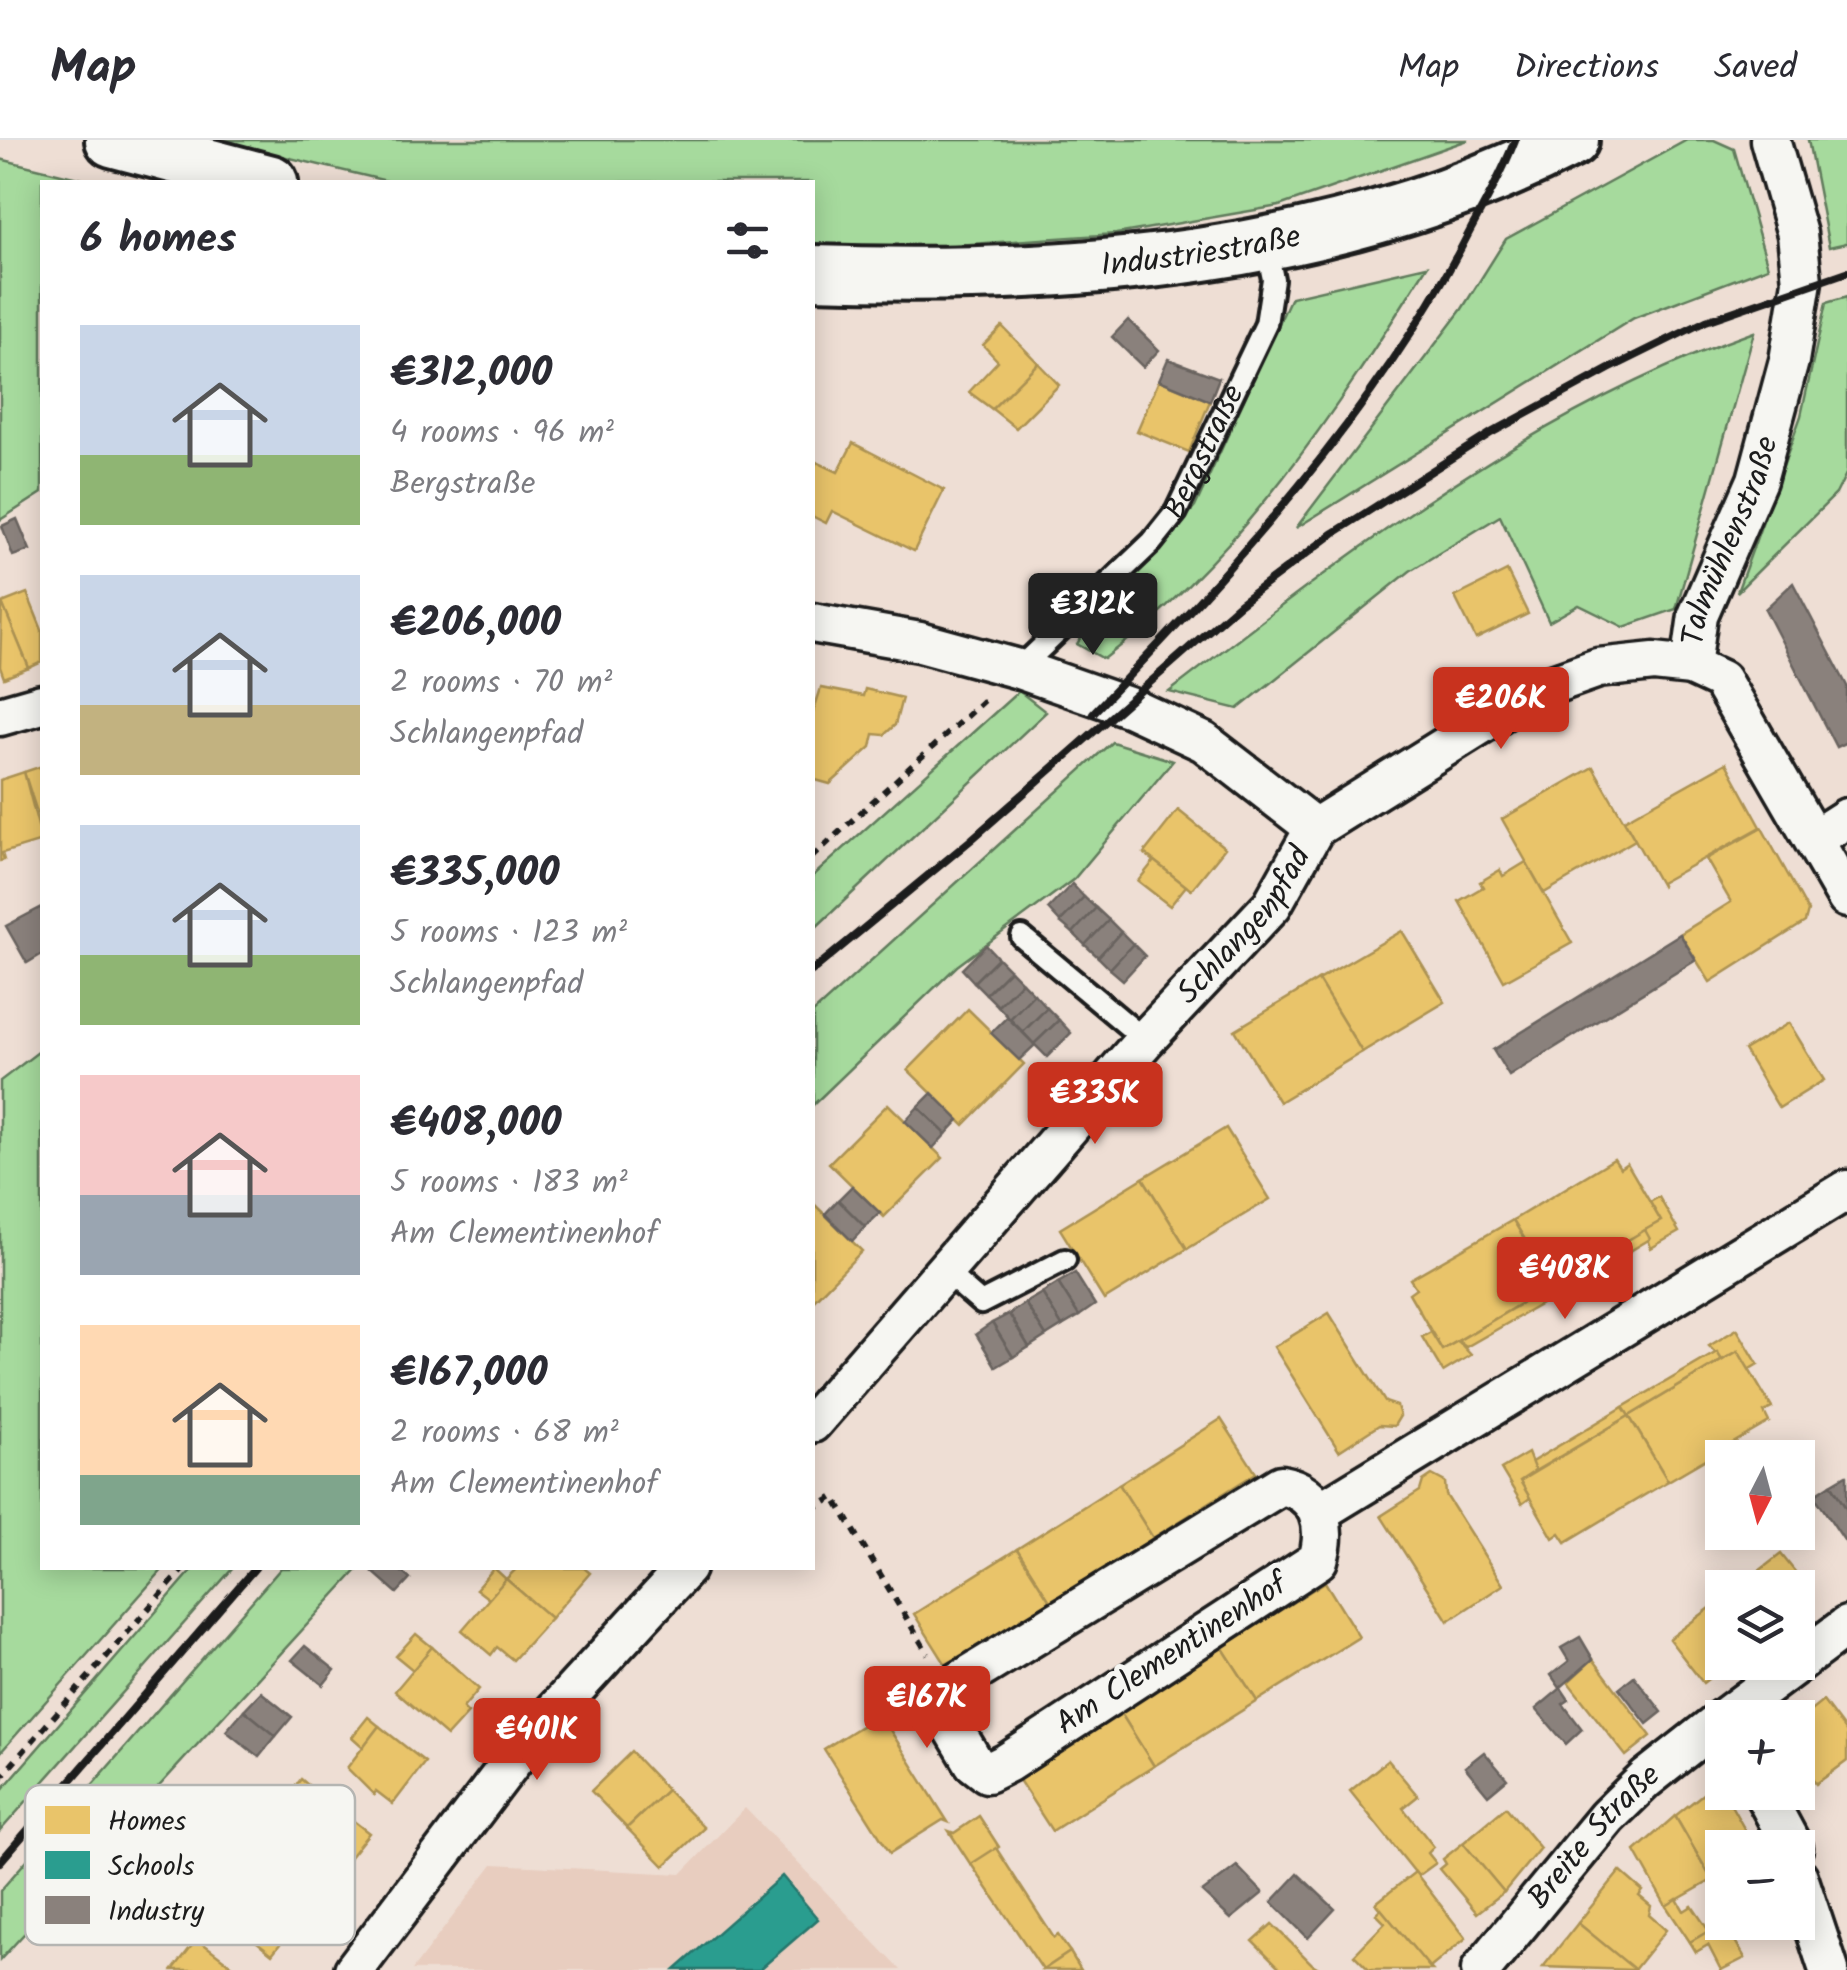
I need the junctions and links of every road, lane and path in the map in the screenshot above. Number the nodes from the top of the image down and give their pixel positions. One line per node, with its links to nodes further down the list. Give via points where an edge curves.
1 (112, 140): 4 (main road)
2 (1572, 140): 5 (main road, Industriestraße, via 1463,190)
3 (1770, 140): 8 (street, Talmühlenstraße, via 1797,234 1802,281 1758,480 1698,615)
4 (263, 180)
5 (1266, 244): 6 (main road, Industriestraße, via 1009,274); 9 (lane, Bergstraße, via 1273,279 1266,324 1176,512)
6 (815, 272)
7 (815, 624): 9 (street)
8 (1691, 666): 12 (street, Schlangenpfad, via 1598,668 1536,690); 13 (street, Talmühlenstraße, via 1721,680)
9 (1019, 669): 12 (street, via 1204,742); 14 (path)
10 (40, 705): 11 (street)
11 (0, 716)
12 (1315, 828): 17 (street, Schlangenpfad, via 1272,906)
13 (1831, 828): 15 (street, Talmühlenstraße)
14 (815, 854)
15 (1847, 898)
16 (1022, 937): 17 (lane)
17 (1145, 1040): 20 (street, Schlangenpfad)
18 (1847, 1190): 23 (street)
19 (1066, 1260): 20 (lane, via 981,1303)
20 (942, 1269): 21 (street, Schlangenpfad)
21 (815, 1419)
22 (815, 1508): 27 (path, via 834,1497)
23 (1319, 1512): 23 (street, Am Clementinenhof, via 1300,1489 1281,1485 939,1694 974,1763 987,1773 1006,1763 1318,1560 1326,1532)
24 (182, 1570): 30 (path)
25 (684, 1570): 32 (street, via 528,1740)
26 (1847, 1626): 28 (street, Breite Straße)
27 (932, 1660)
28 (1750, 1700)
29 (1705, 1734): 33 (street, Breite Straße, via 1607,1817)
30 (0, 1778)
31 (1815, 1926): 34 (street)
32 (354, 1970)
33 (1482, 1970)
34 (1830, 1970)

